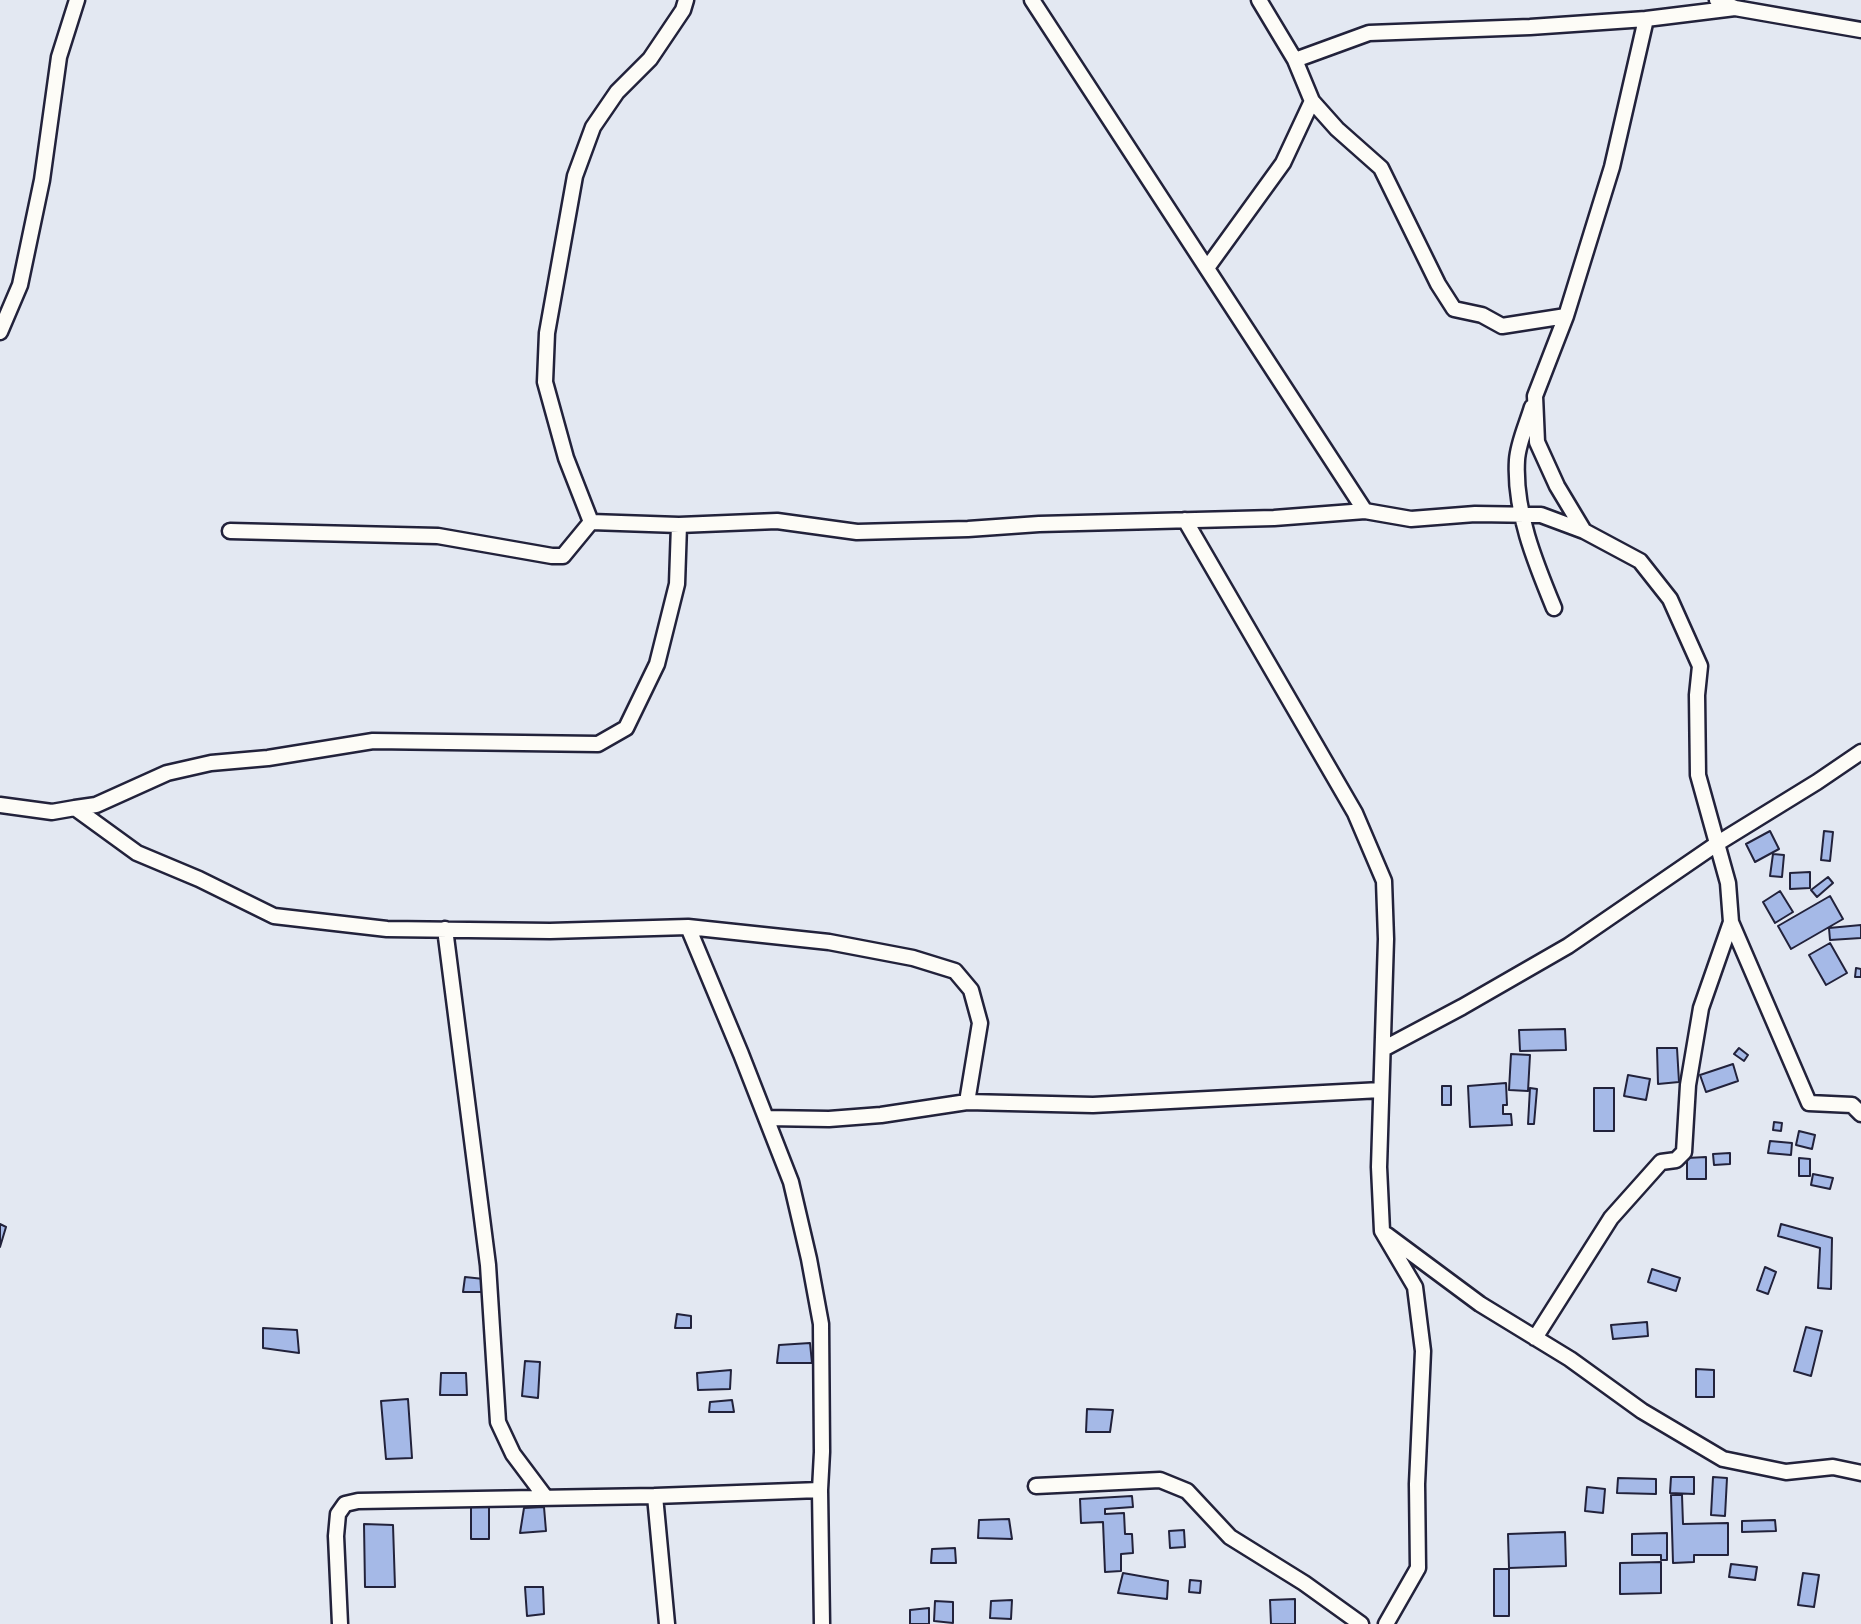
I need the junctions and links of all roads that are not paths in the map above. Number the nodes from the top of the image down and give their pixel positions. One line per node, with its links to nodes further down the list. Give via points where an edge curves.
1 (77, 0): 13 (street, via 59,57 42,180 20,285)
2 (686, 0): 18 (street, via 650,59 617,92 593,127 575,176 547,334 545,382 566,458)
3 (1032, 0): 11 (street)
4 (1259, 0): 9 (street)
5 (1717, 0): 6 (street)
6 (1735, 8): 7 (street); 8 (street)
7 (1646, 19): 9 (street, via 1369,33); 12 (street, via 1612,167)
8 (1861, 30)
9 (1295, 60): 10 (street)
10 (1312, 101): 11 (street, via 1283,163); 12 (street, via 1381,168 1454,309 1482,315 1502,326)
11 (1207, 268): 15 (street)
12 (1566, 316): 14 (street)
13 (0, 332)
14 (1535, 396): 16 (street, via 1517,458); 21 (street, via 1537,442)
15 (1365, 511): 16 (street, via 1411,519); 17 (street)
16 (1523, 515): 21 (street, via 1541,515); 22 (street)
17 (1185, 520): 19 (street, via 857,532 777,521); 30 (street, via 1355,813 1384,881)
18 (591, 522): 19 (street); 20 (street, via 563,556 438,536)
19 (679, 525): 25 (street, via 677,584 657,664 626,728 598,744 373,741 211,763 167,773 96,805)
20 (230, 531)
21 (1584, 531): 26 (street, via 1640,561 1670,598 1700,666 1698,775)
22 (1553, 608)
23 (1861, 752): 26 (street)
24 (0, 805): 25 (street, via 52,812)
25 (75, 808): 29 (street, via 137,853 274,916 387,929)
26 (1718, 843): 27 (street); 30 (street, via 1568,946)
27 (1731, 922): 33 (street, via 1809,1103 1852,1105); 36 (street, via 1701,1008 1688,1084 1685,1152 1676,1160 1661,1162 1611,1218)
28 (688, 927): 29 (street); 32 (street, via 829,942 955,971 971,990 980,1023); 34 (street)
29 (445, 929): 41 (street, via 486,1251 498,1422 513,1454)
30 (1383, 1049): 31 (street)
31 (1381, 1090): 32 (street, via 1093,1105); 35 (street)
32 (967, 1102): 34 (street, via 881,1115)
33 (1861, 1114)
34 (766, 1118): 39 (street, via 791,1182 821,1324)
35 (1382, 1231): 36 (street, via 1480,1304); 46 (street, via 1415,1287 1423,1351 1418,1568)
36 (1535, 1338): 37 (street, via 1723,1459 1786,1472 1833,1467)
37 (1861, 1473)
38 (1036, 1486): 45 (street, via 1160,1479 1187,1490 1230,1537)
39 (820, 1490): 40 (street); 44 (street)
40 (655, 1496): 41 (street); 43 (street)
41 (546, 1498): 42 (street, via 345,1504 338,1514 336,1536)
42 (340, 1624)
43 (667, 1624)
44 (822, 1624)
45 (1361, 1624)
46 (1386, 1624)

